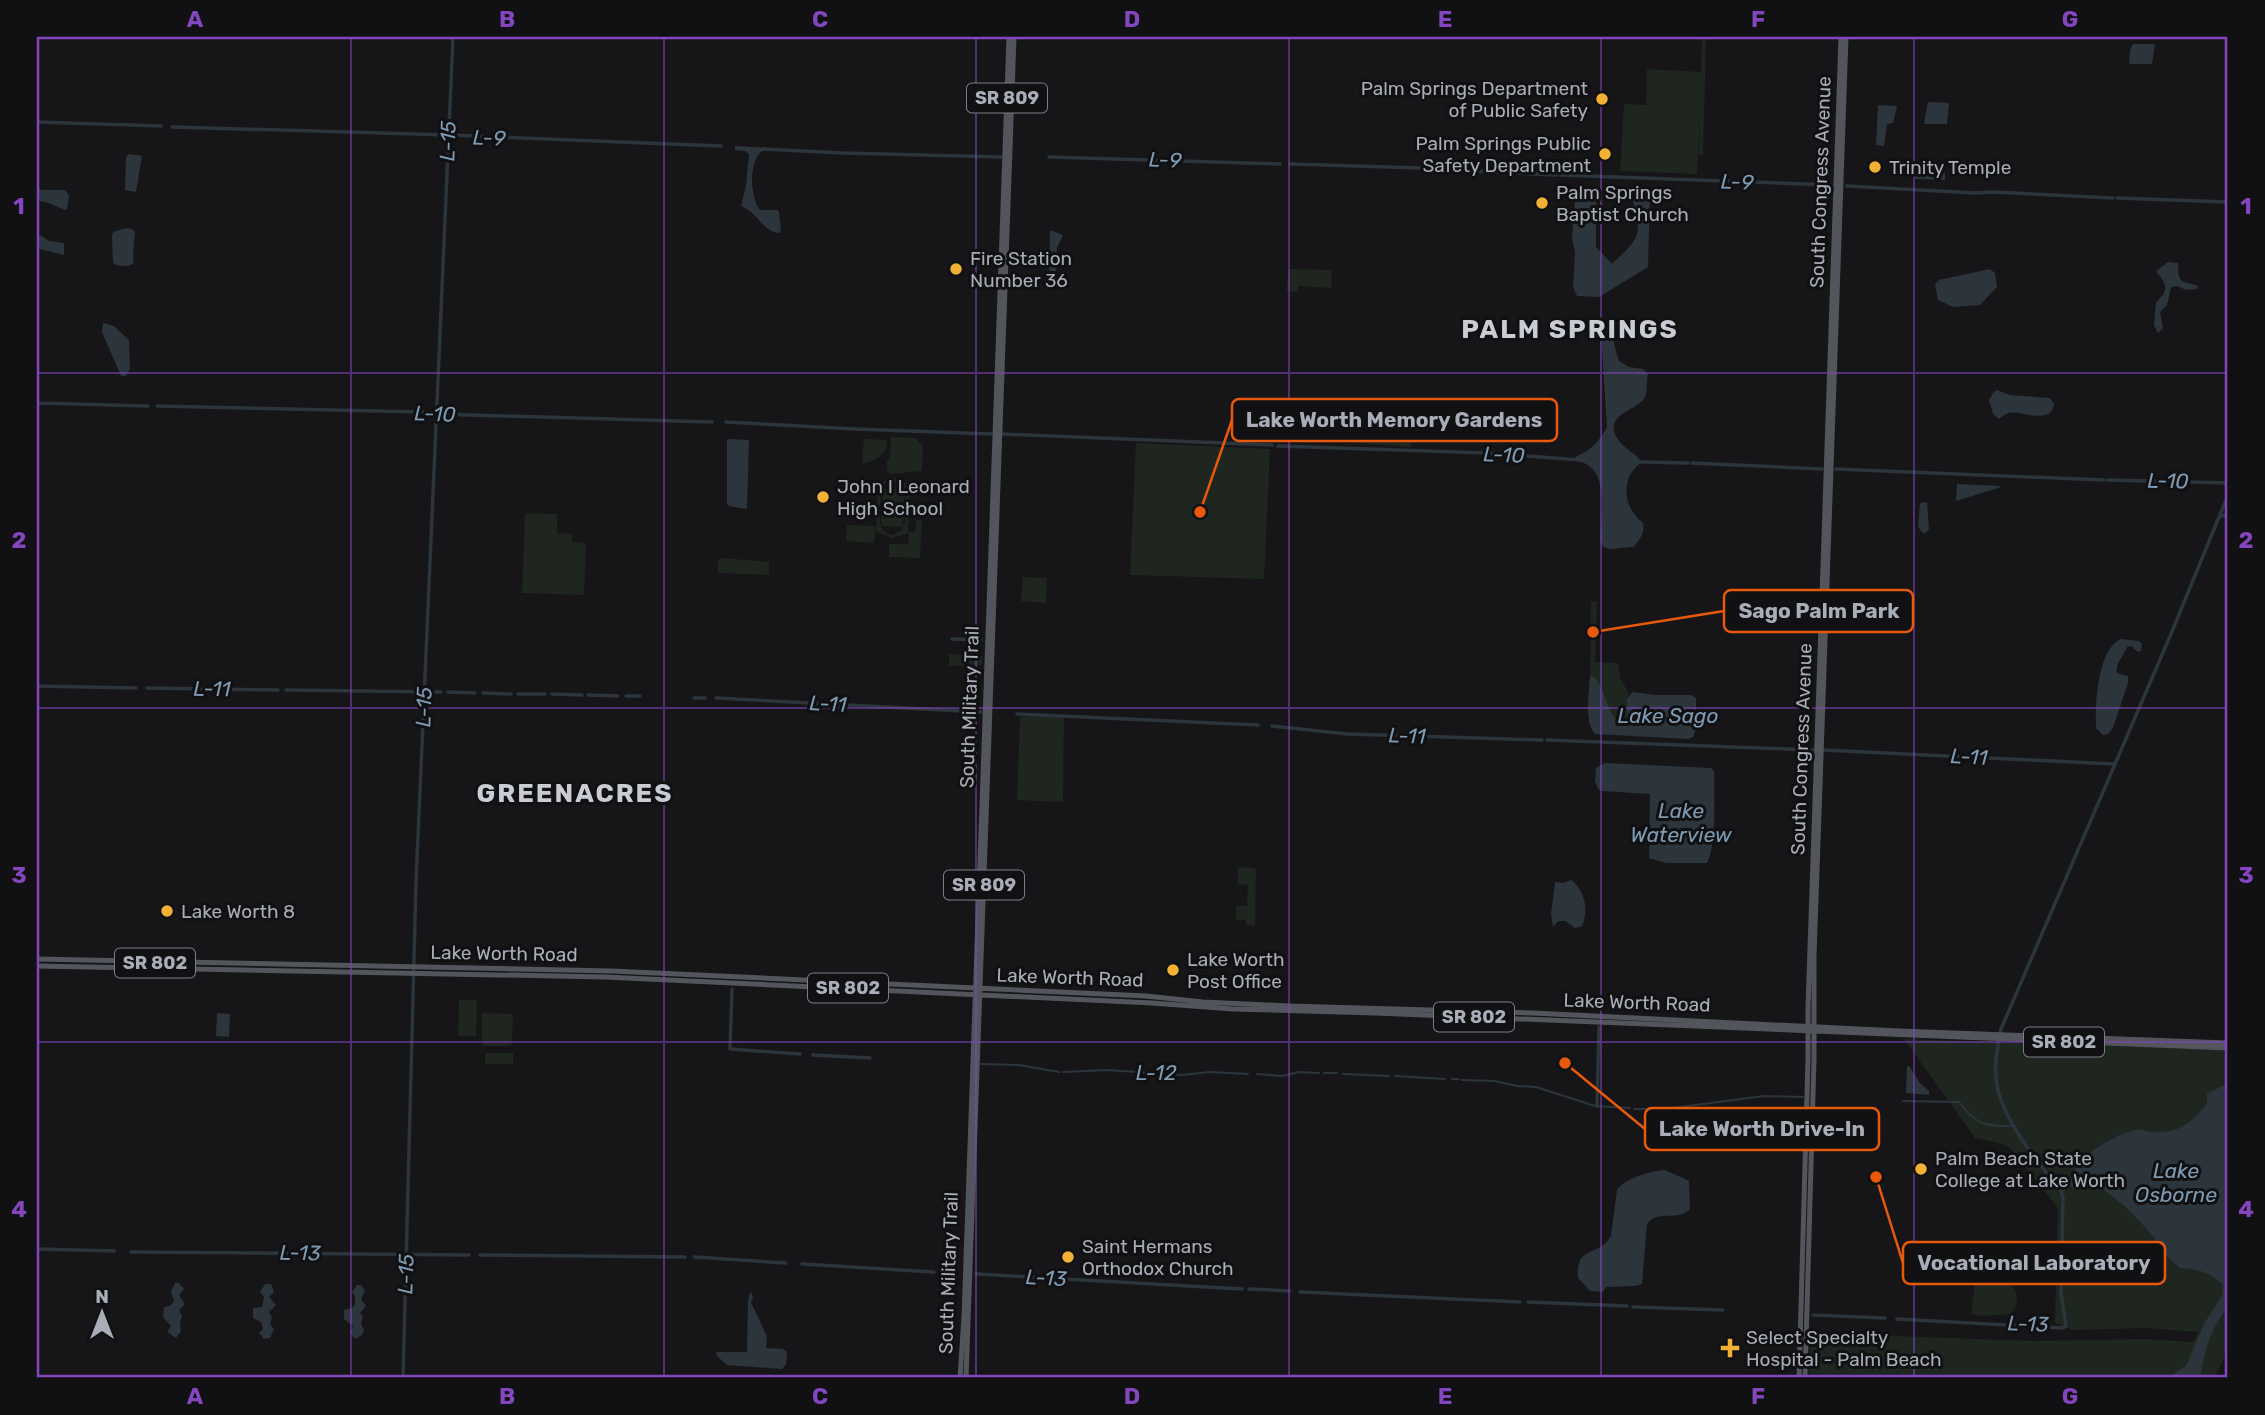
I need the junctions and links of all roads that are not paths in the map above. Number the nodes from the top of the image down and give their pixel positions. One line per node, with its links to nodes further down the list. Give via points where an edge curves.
1 (1012, 37): 3 (main road, South Military Trail / SR 809); 3 (main road, South Military Trail / SR 809)
2 (1844, 37): 8 (main road, South Congress Avenue); 8 (main road, South Congress Avenue)
3 (1010, 79): 4 (main road, South Military Trail / SR 809); 5 (main road, South Military Trail / SR 809)
4 (1006, 124): 5 (main road); 6 (main road, South Military Trail / SR 809)
5 (1011, 131): 7 (main road, South Military Trail / SR 809)
6 (1006, 136): 7 (main road); 9 (main road, South Military Trail / SR 809)
7 (1010, 144): 10 (main road, South Military Trail / SR 809)
8 (1840, 146): 11 (main road, South Congress Avenue); 12 (main road, South Congress Avenue)
9 (1003, 191): 10 (main road); 14 (main road, South Military Trail / SR 809)
10 (1008, 197): 14 (main road, South Military Trail / SR 809)
11 (1835, 200): 12 (main road); 13 (main road, South Congress Avenue)
12 (1841, 206): 15 (main road, South Congress Avenue)
13 (1831, 329): 15 (main road); 18 (main road, South Congress Avenue)
14 (1001, 337): 16 (main road, South Military Trail / SR 809); 17 (main road, South Military Trail / SR 809)
15 (1836, 344): 18 (main road, South Congress Avenue)
16 (995, 419): 17 (main road); 22 (main road, South Military Trail / SR 809)
17 (1000, 449): 22 (main road, South Military Trail / SR 809)
18 (1829, 490): 19 (main road, South Congress Avenue); 20 (main road, South Congress Avenue)
19 (1824, 542): 20 (main road); 21 (main road, South Congress Avenue)
20 (1829, 548): 21 (main road, South Congress Avenue)
21 (1822, 665): 24 (main road, South Congress Avenue); 25 (main road, South Congress Avenue)
22 (985, 780): 23 (main road, South Military Trail / SR 809); 23 (main road, South Military Trail / SR 809)
23 (983, 852): 27 (main road, South Military Trail / SR 809)
24 (1812, 865): 25 (main road); 26 (main road, South Congress Avenue)
25 (1817, 873): 28 (main road, South Congress Avenue)
26 (1812, 880): 28 (main road); 50 (main road, South Congress Avenue)
27 (981, 886): 41 (main road, South Military Trail / SR 809); 41 (main road, South Military Trail / SR 809)
28 (1817, 887): 50 (main road, South Congress Avenue)
29 (37, 959): 31 (main road, Lake Worth Road / SR 802)
30 (37, 966): 31 (main road, SR 802)
31 (202, 966): 32 (main road, Lake Worth Road / SR 802); 32 (main road, Lake Worth Road / SR 802)
32 (375, 968): 34 (main road, Lake Worth Road / SR 802); 34 (main road, Lake Worth Road / SR 802)
33 (463, 968): 35 (main road, Lake Worth Road / SR 802); 36 (main road, Lake Worth Road / SR 802); 38 (main road)
34 (409, 969): 35 (main road, Lake Worth Road / SR 802)
35 (418, 969): 38 (main road, Lake Worth Road / SR 802)
36 (517, 969): 37 (main road, Lake Worth Road / SR 802); 39 (main road)
37 (647, 972): 40 (main road); 41 (main road, Lake Worth Road / SR 802)
38 (435, 973): 39 (main road, Lake Worth Road / SR 802)
39 (488, 975): 40 (main road, Lake Worth Road / SR 802)
40 (635, 978): 41 (main road, Lake Worth Road / SR 802)
41 (978, 992): 42 (main road, Lake Worth Road / SR 802); 43 (main road, Lake Worth Road / SR 802); 55 (main road, South Military Trail); 56 (main road, South Military Trail)
42 (1064, 992): 43 (main road); 44 (main road, Lake Worth Road / SR 802)
43 (1035, 997): 44 (main road, Lake Worth Road / SR 802)
44 (1095, 997): 45 (main road, Lake Worth Road / SR 802); 45 (main road, Lake Worth Road / SR 802, via 1233,1009)
45 (1394, 1011): 46 (main road, Lake Worth Road / SR 802, via 1413,1008); 46 (main road, Lake Worth Road / SR 802, via 1445,1016)
46 (1463, 1013): 47 (main road, Lake Worth Road / SR 802); 48 (main road, Lake Worth Road / SR 802)
47 (1694, 1020): 48 (main road); 49 (main road, Lake Worth Road / SR 802)
48 (1675, 1025): 49 (main road, Lake Worth Road / SR 802)
49 (1738, 1025): 50 (main road, Lake Worth Road / SR 802); 50 (main road, Lake Worth Road / SR 802, via 1756,1022)
50 (1811, 1028): 52 (main road, Lake Worth Road / SR 802); 57 (main road, South Congress Avenue); 58 (main road, South Congress Avenue)
51 (2043, 1036): 52 (main road, Lake Worth Road / SR 802); 53 (main road); 54 (main road, Lake Worth Road / SR 802)
52 (2006, 1037): 53 (main road, Lake Worth Road / SR 802)
53 (2022, 1040): 54 (main road, Lake Worth Road / SR 802)
54 (2228, 1045)
55 (960, 1378)
56 (966, 1378)
57 (1799, 1378)
58 (1805, 1378)

